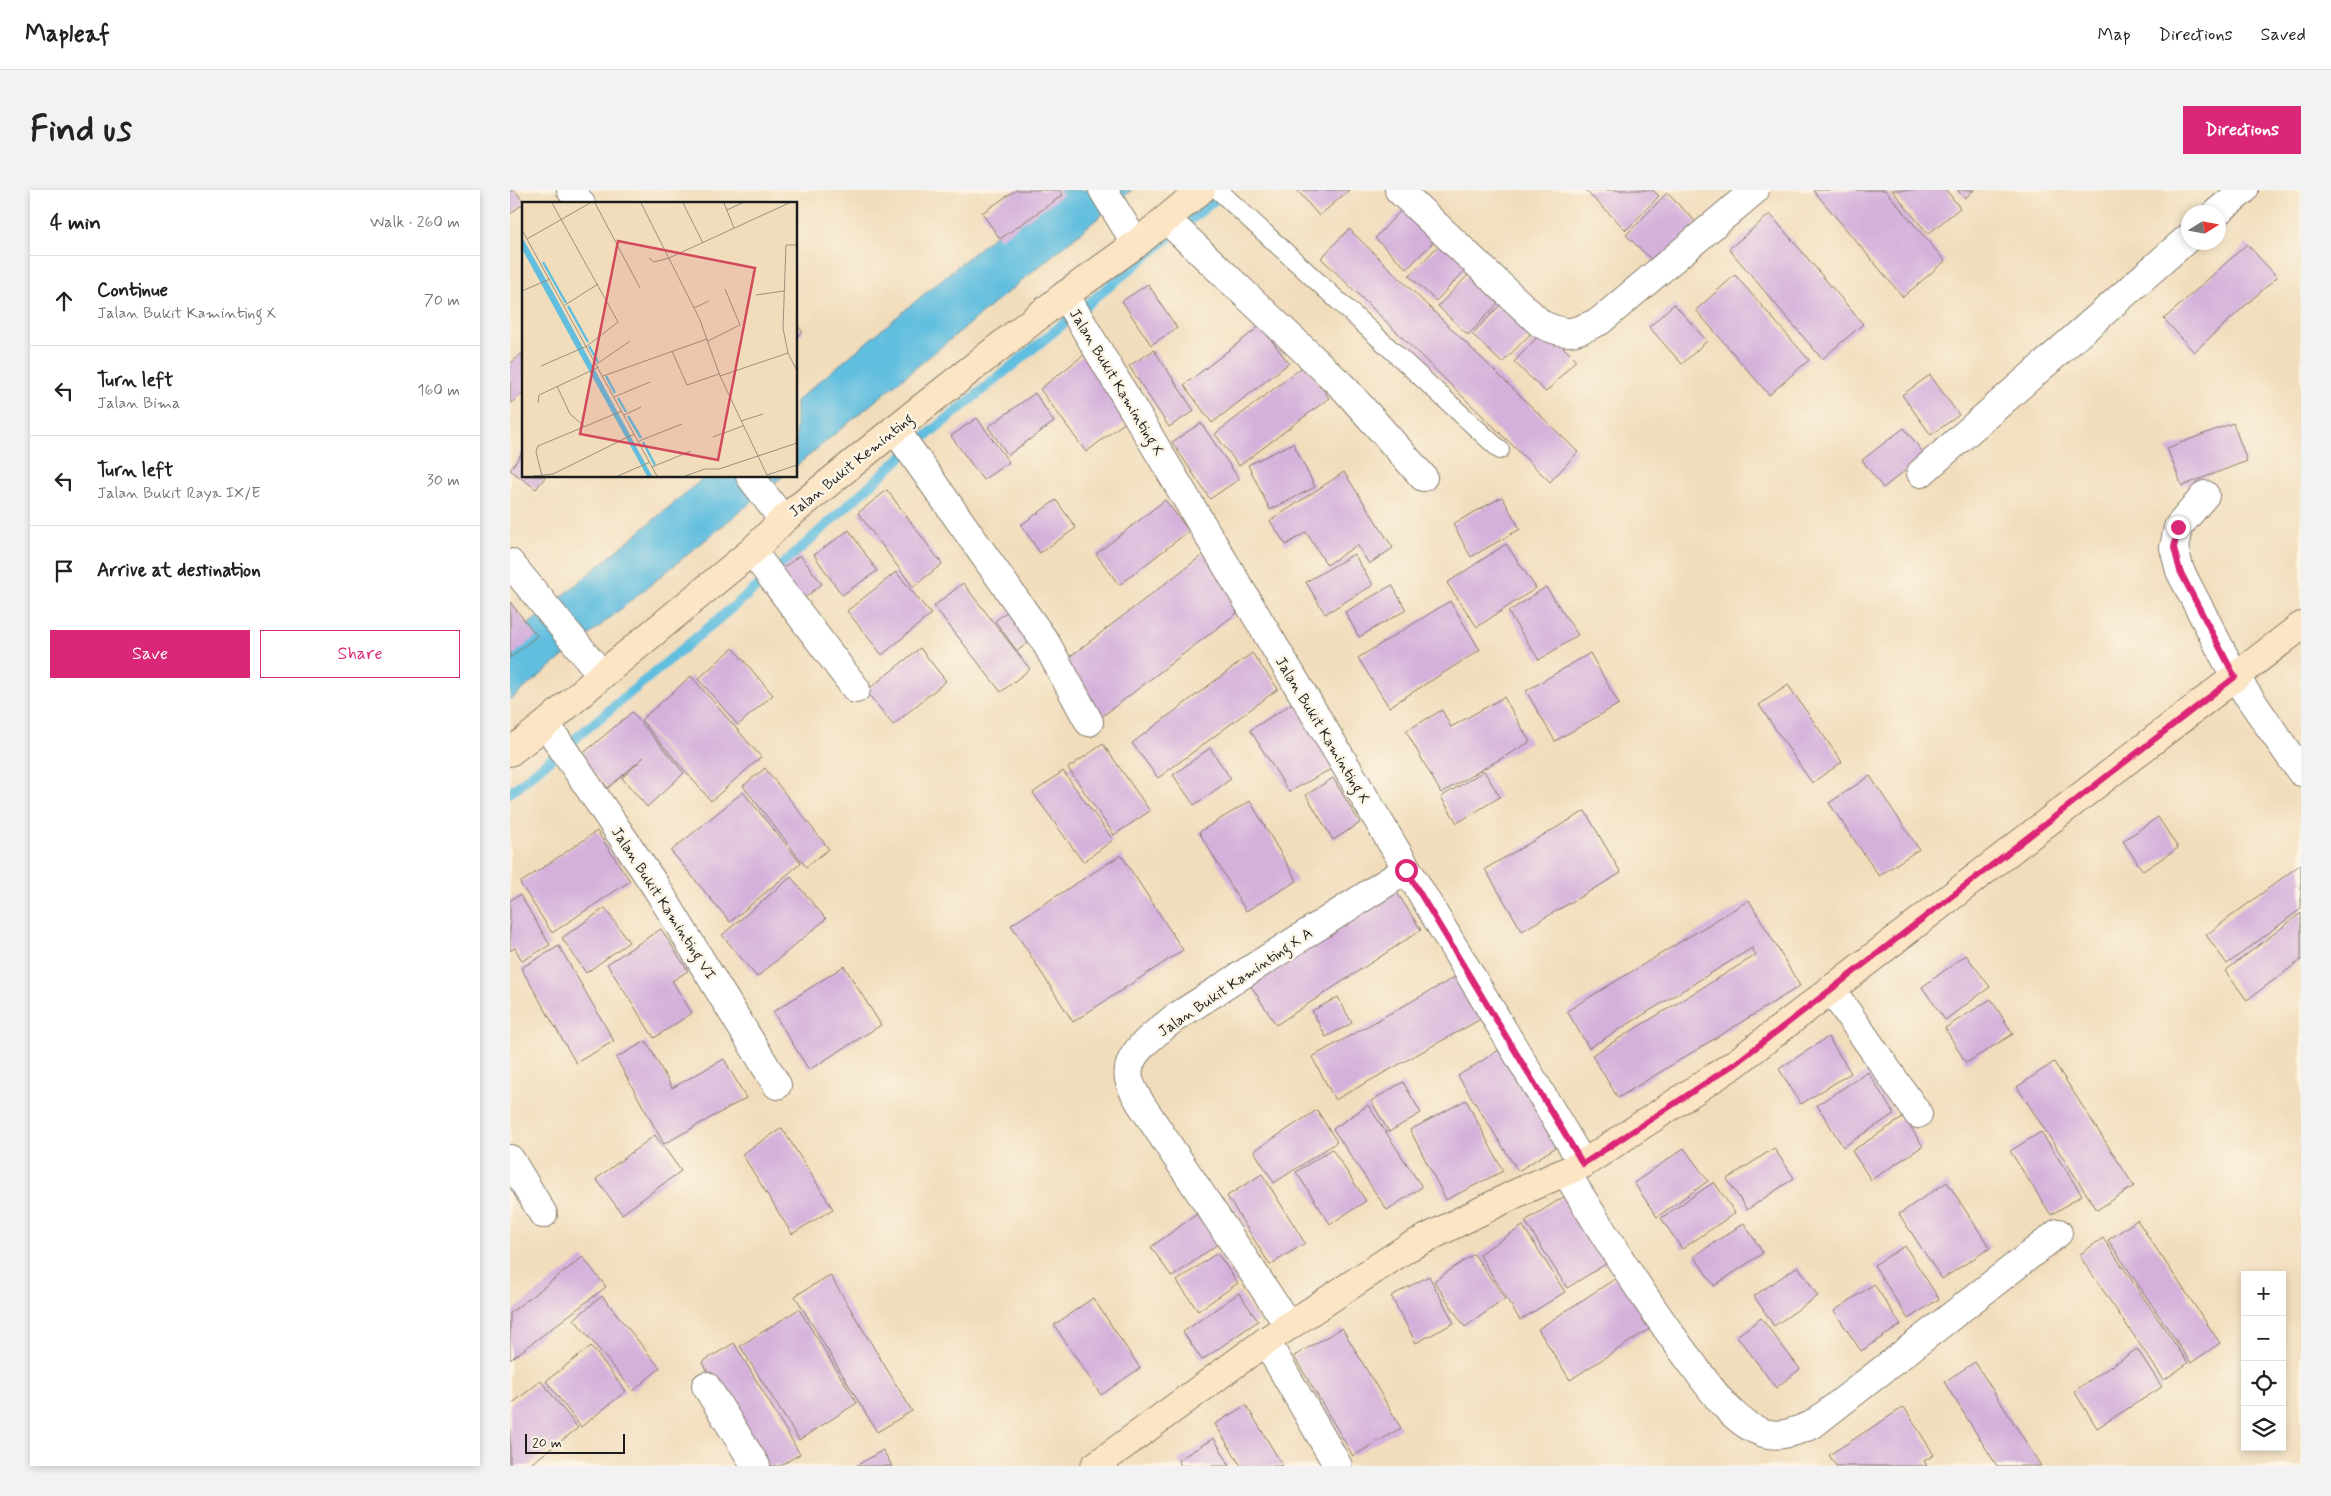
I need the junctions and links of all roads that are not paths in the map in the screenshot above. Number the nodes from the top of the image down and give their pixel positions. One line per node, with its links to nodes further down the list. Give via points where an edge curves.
1 (571, 190): 9 (street)
2 (593, 190): 10 (street)
3 (1201, 190): 12 (street, Jalan Bukit Keminting)
4 (1218, 190): 17 (lane)
5 (1399, 190): 6 (street, via 1541,324 1561,333 1576,332 1600,321)
6 (1755, 190)
7 (2244, 190): 11 (street)
8 (1109, 198): 13 (street)
9 (580, 202)
10 (589, 202)
11 (2226, 205)
12 (1167, 220): 13 (street, Jalan Bukit Keminting); 19 (street, via 1350,395)
13 (1136, 244): 15 (street, Jalan Bukit Keminting)
14 (2181, 244): 18 (street)
15 (1065, 295): 16 (street, Jalan Bukit Keminting); 33 (street, Jalan Bukit Kaminting X)
16 (895, 429): 22 (street, Jalan Bukit Keminting); 29 (street, via 1046,643)
17 (1500, 450)
18 (1921, 473)
19 (1423, 477)
20 (756, 485): 22 (street)
21 (2205, 495): 27 (street, via 2178,527 2174,548 2180,571)
22 (783, 520): 23 (street, Jalan Bukit Keminting)
23 (752, 551): 26 (street, Jalan Bukit Keminting); 28 (street)
24 (510, 563): 26 (street)
25 (2301, 626): 27 (street)
26 (602, 675): 30 (street, Jalan Bukit Keminting)
27 (2235, 677): 32 (street); 34 (street)
28 (856, 689)
29 (1089, 722)
30 (546, 724): 31 (street, Jalan Bukit Keminting); 35 (street, Jalan Bukit Kaminting VI, via 656,887)
31 (510, 752)
32 (2301, 772)
33 (1406, 870): 38 (street, Jalan Bukit Kaminting X); 41 (street, Jalan Bukit Kaminting X A, via 1173,1019 1140,1048 1130,1064 1129,1080 1141,1104)
34 (1832, 989): 36 (street); 38 (street, via 1736,1063)
35 (777, 1085)
36 (1918, 1114)
37 (510, 1159): 39 (street)
38 (1574, 1168): 40 (street, Jalan Bukit Kaminting X, via 1615,1253 1662,1324 1719,1398 1739,1419 1764,1433 1789,1434 1812,1425); 41 (street, via 1407,1248)
39 (543, 1214)
40 (2058, 1233)
41 (1289, 1326): 42 (street)
42 (1266, 1341): 45 (street); 46 (street)
43 (706, 1386): 44 (street)
44 (756, 1466)
45 (1095, 1466)
46 (1338, 1466)

